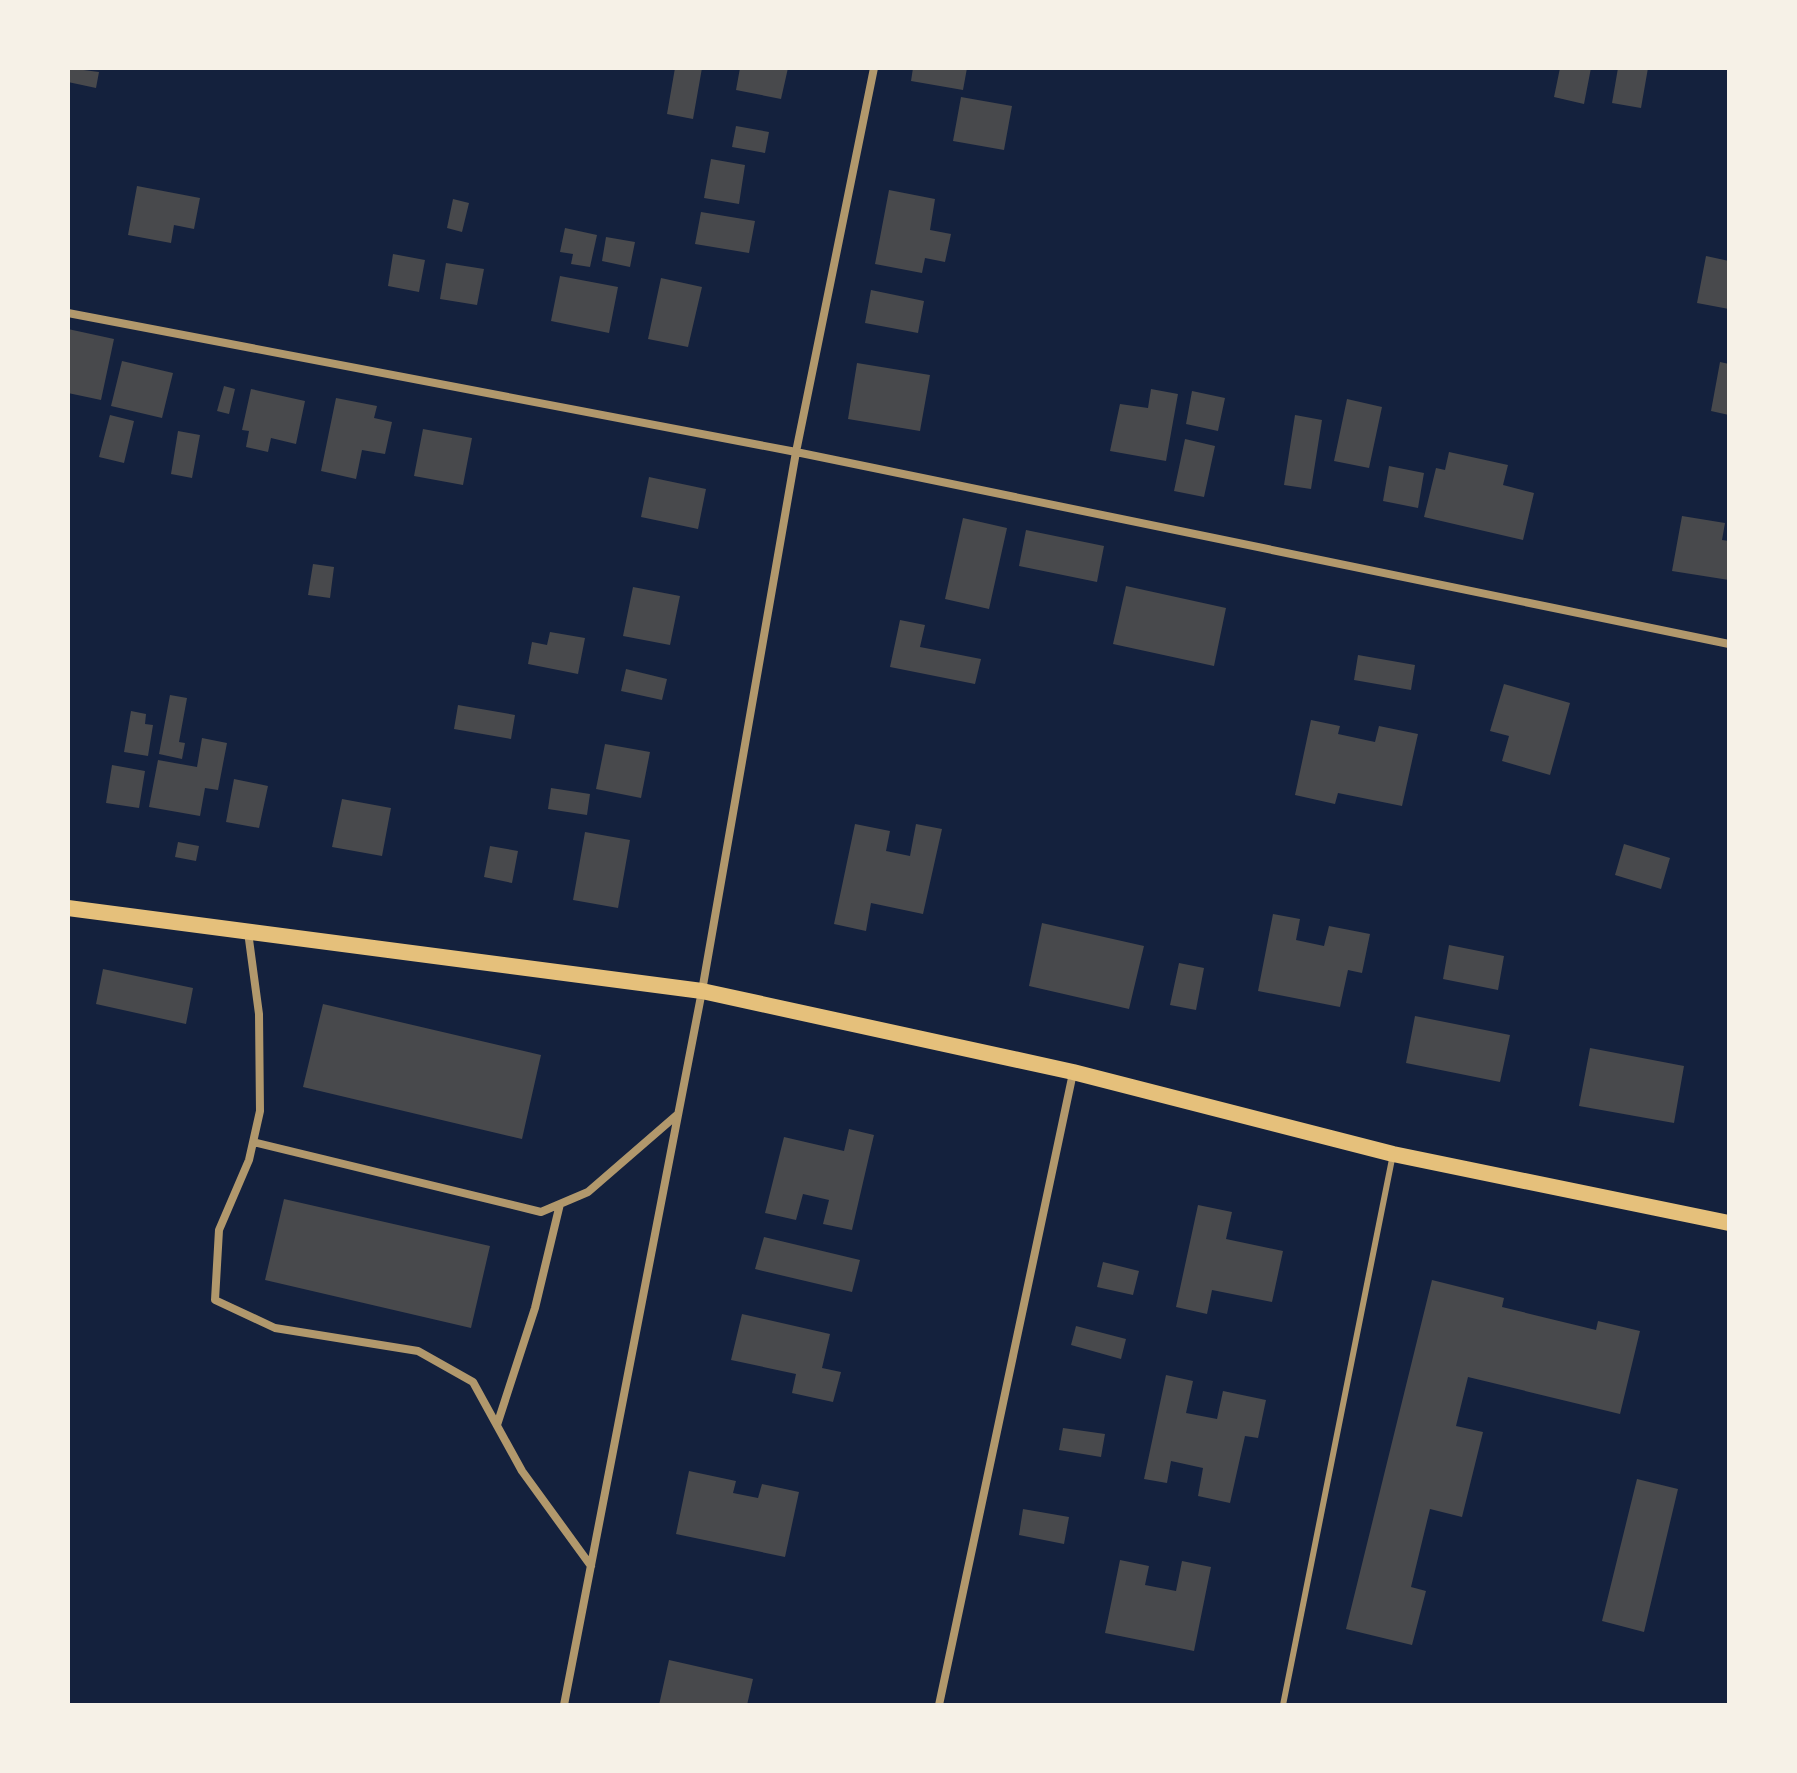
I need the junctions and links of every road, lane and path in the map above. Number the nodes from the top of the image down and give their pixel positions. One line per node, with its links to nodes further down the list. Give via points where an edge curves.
1 (874, 68): 3 (street)
2 (68, 313): 3 (street)
3 (796, 452): 4 (street); 7 (street)
4 (1729, 644)
5 (68, 908): 6 (main road)
6 (248, 932): 7 (main road); 10 (street, via 259,1014 260,1111)
7 (702, 991): 8 (main road); 9 (street)
8 (1073, 1072): 11 (main road); 17 (street)
9 (678, 1114): 12 (street, via 588,1192); 15 (street)
10 (253, 1142): 12 (street, via 541,1212); 14 (street, via 219,1230 215,1300 275,1328 418,1351 473,1382)
11 (1393, 1154): 13 (main road); 18 (lane)
12 (560, 1204): 14 (street, via 535,1308)
13 (1729, 1223)
14 (497, 1425): 15 (street, via 522,1471)
15 (591, 1566): 16 (street)
16 (564, 1705)
17 (939, 1705)
18 (1283, 1705)

